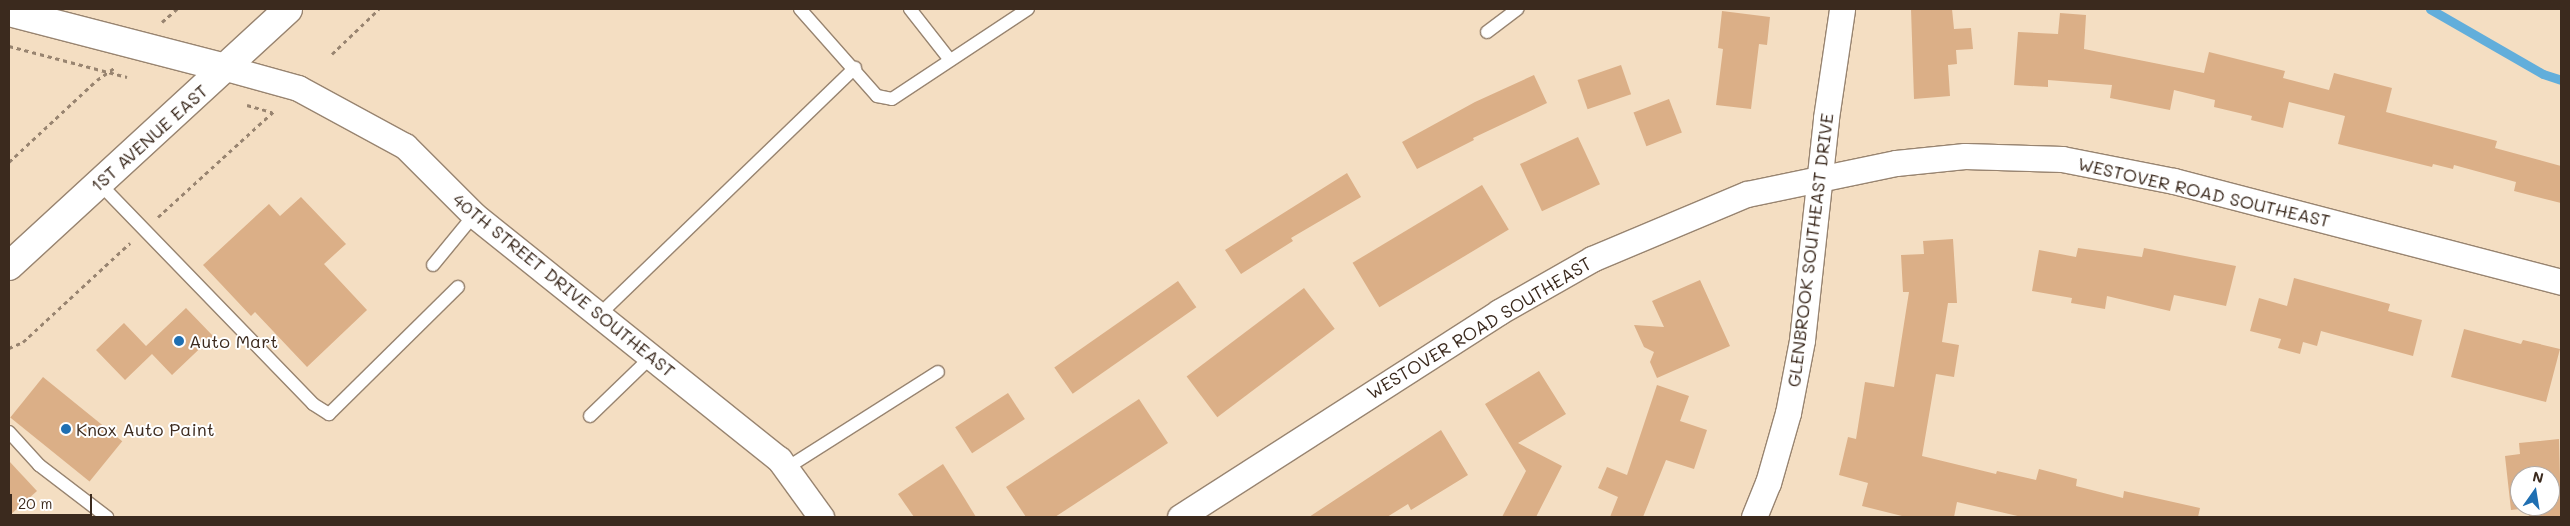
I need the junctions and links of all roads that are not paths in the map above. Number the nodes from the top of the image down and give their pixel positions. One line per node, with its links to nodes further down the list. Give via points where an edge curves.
1 (288, 9): 11 (main road, 1ST AVENUE EAST)
2 (800, 9): 12 (lane)
3 (910, 9): 10 (lane)
4 (1028, 9): 10 (lane)
5 (1517, 9): 9 (lane)
6 (1842, 9): 13 (street, GLENBROOK SOUTHEAST DRIVE)
7 (9, 12): 8 (main road)
8 (44, 15): 11 (main road)
9 (1486, 32)
10 (950, 60): 12 (lane, via 892,99 877,96)
11 (226, 68): 14 (main road, 1ST AVENUE EAST); 15 (street, 40TH STREET DRIVE SOUTHEAST, via 298,88 405,146)
12 (854, 68): 20 (lane)
13 (1819, 177): 18 (street, WESTOVER ROAD SOUTHEAST, via 1896,163 1964,156 2062,159 2174,181); 30 (street, WESTOVER ROAD SOUTHEAST, via 1747,194 1592,259 1499,312); 31 (street, GLENBROOK SOUTHEAST DRIVE, via 1798,358 1783,430 1768,483)
14 (99, 184): 17 (main road, 1ST AVENUE EAST); 19 (lane, via 313,404 329,414)
15 (474, 215): 16 (lane); 20 (street, 40TH STREET DRIVE SOUTHEAST)
16 (433, 265)
17 (9, 266)
18 (2561, 282)
19 (458, 287)
20 (599, 315): 21 (street, 40TH STREET DRIVE SOUTHEAST)
21 (651, 357): 23 (lane); 25 (street, 40TH STREET DRIVE SOUTHEAST, via 771,453)
22 (938, 372): 25 (lane)
23 (590, 416)
24 (9, 432): 26 (lane, via 39,465)
25 (785, 469): 29 (street, 40TH STREET DRIVE SOUTHEAST)
26 (94, 507): 27 (lane); 28 (lane)
27 (85, 517)
28 (107, 517)
29 (821, 517)
30 (1180, 517)
31 (1754, 517)

